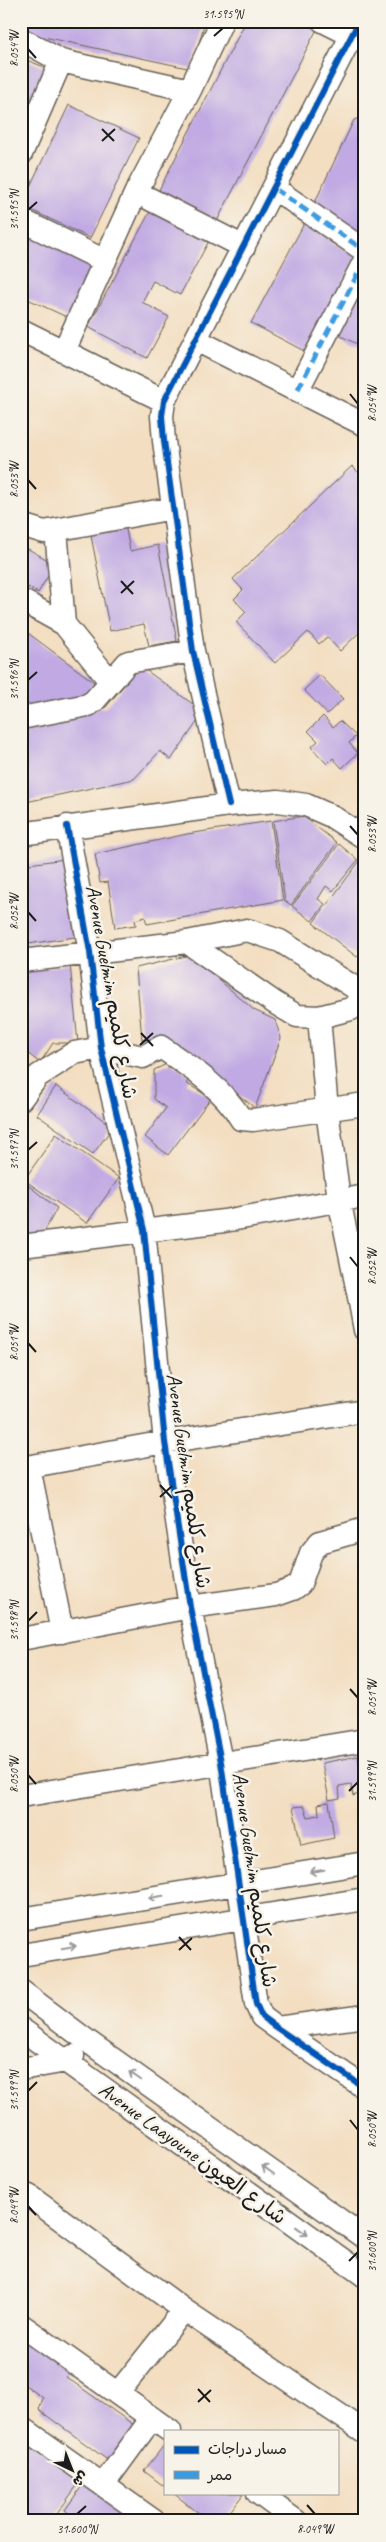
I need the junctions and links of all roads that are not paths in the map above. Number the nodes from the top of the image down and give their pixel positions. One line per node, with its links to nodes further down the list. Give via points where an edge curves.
1 (222, 21): 6 (street)
2 (323, 21): 3 (street)
3 (359, 33): 8 (street)
4 (21, 39): 5 (street)
5 (61, 61): 6 (street); 7 (street)
6 (190, 90): 9 (street)
7 (21, 154)
8 (275, 189): 11 (street); 12 (street)
9 (136, 192): 11 (street); 13 (street)
10 (21, 220): 13 (street)
11 (244, 246): 15 (street)
12 (364, 259): 17 (street)
13 (104, 261): 16 (street)
14 (21, 330): 16 (street)
15 (196, 340): 17 (street); 18 (street)
16 (64, 351): 18 (street)
17 (298, 389): 19 (street)
18 (164, 401): 20 (street, via 164,441)
19 (365, 424)
20 (173, 508): 22 (street); 25 (street)
21 (21, 525): 22 (street, via 44,532)
22 (56, 530): 24 (street)
23 (21, 600): 24 (street)
24 (64, 624): 26 (street)
25 (193, 651): 26 (street, via 128,662); 28 (street)
26 (110, 681): 27 (street, via 88,705)
27 (21, 718)
28 (230, 805): 29 (street); 30 (street, via 278,801 306,805)
29 (67, 826): 31 (street); 33 (street, Avenue Guelmim شارع كلميم)
30 (363, 833)
31 (21, 834)
32 (187, 942): 33 (street); 35 (street, via 247,930 262,933); 37 (street, via 297,1016)
33 (90, 952): 34 (street); 38 (street, Avenue Guelmim شارع كلميم)
34 (21, 961)
35 (365, 994)
36 (365, 998): 37 (street, via 351,1009)
37 (319, 1017): 41 (street)
38 (101, 1048): 39 (street, via 74,1053 55,1064 38,1076); 41 (street, via 143,1056 161,1047 198,1073 236,1109 241,1119); 44 (street, Avenue Guelmim شارع كلميم)
39 (21, 1099)
40 (365, 1104): 41 (street)
41 (327, 1110): 43 (street)
42 (365, 1196): 43 (street)
43 (339, 1199): 44 (street, via 224,1221); 46 (street)
44 (144, 1230): 45 (street); 49 (street, Avenue Guelmim شارع كلميم)
45 (21, 1246)
46 (362, 1296): 47 (street)
47 (365, 1330)
48 (365, 1411): 49 (street)
49 (165, 1442): 50 (street); 52 (street, Avenue Guelmim شارع كلميم)
50 (25, 1467): 53 (street)
51 (365, 1529): 52 (street, via 320,1542 311,1553 300,1584 293,1589 276,1595)
52 (190, 1607): 53 (street); 56 (street, Avenue Guelmim شارع كلميم)
53 (62, 1632): 54 (street)
54 (21, 1639)
55 (365, 1740): 56 (street)
56 (222, 1762): 57 (street); 59 (street, Avenue Guelmim شارع كلميم)
57 (21, 1796)
58 (365, 1863): 59 (street, one-way to 59)
59 (237, 1884): 61 (street, one-way to 61); 62 (street, Avenue Guelmim شارع كلميم)
60 (365, 1899): 62 (street)
61 (21, 1919)
62 (243, 1919): 63 (street, one-way to 62); 66 (street, Avenue Guelmim شارع كلميم, via 256,2004 262,2016)
63 (21, 1955)
64 (21, 1991): 68 (street, Avenue Laayoune شارع العيون)
65 (365, 2016): 66 (street)
66 (277, 2028): 71 (street, Avenue Guelmim شارع كلميم)
67 (21, 2029): 69 (street, Avenue Laayoune شارع العيون)
68 (90, 2043): 69 (street); 73 (street, Avenue Laayoune شارع العيون, one-way to 68)
69 (66, 2061): 70 (street); 74 (street, Avenue Laayoune شارع العيون, one-way to 74)
70 (21, 2069)
71 (365, 2088)
72 (21, 2193): 75 (street, via 93,2241)
73 (365, 2238)
74 (365, 2276)
75 (184, 2310): 77 (street); 81 (street)
76 (21, 2325): 77 (street)
77 (118, 2393): 78 (street)
78 (152, 2418): 80 (street); 82 (street)
79 (21, 2427): 82 (street)
80 (169, 2430)
81 (365, 2432)
82 (103, 2485): 84 (street)
83 (259, 2494): 85 (street)
84 (154, 2521)
85 (296, 2521)

